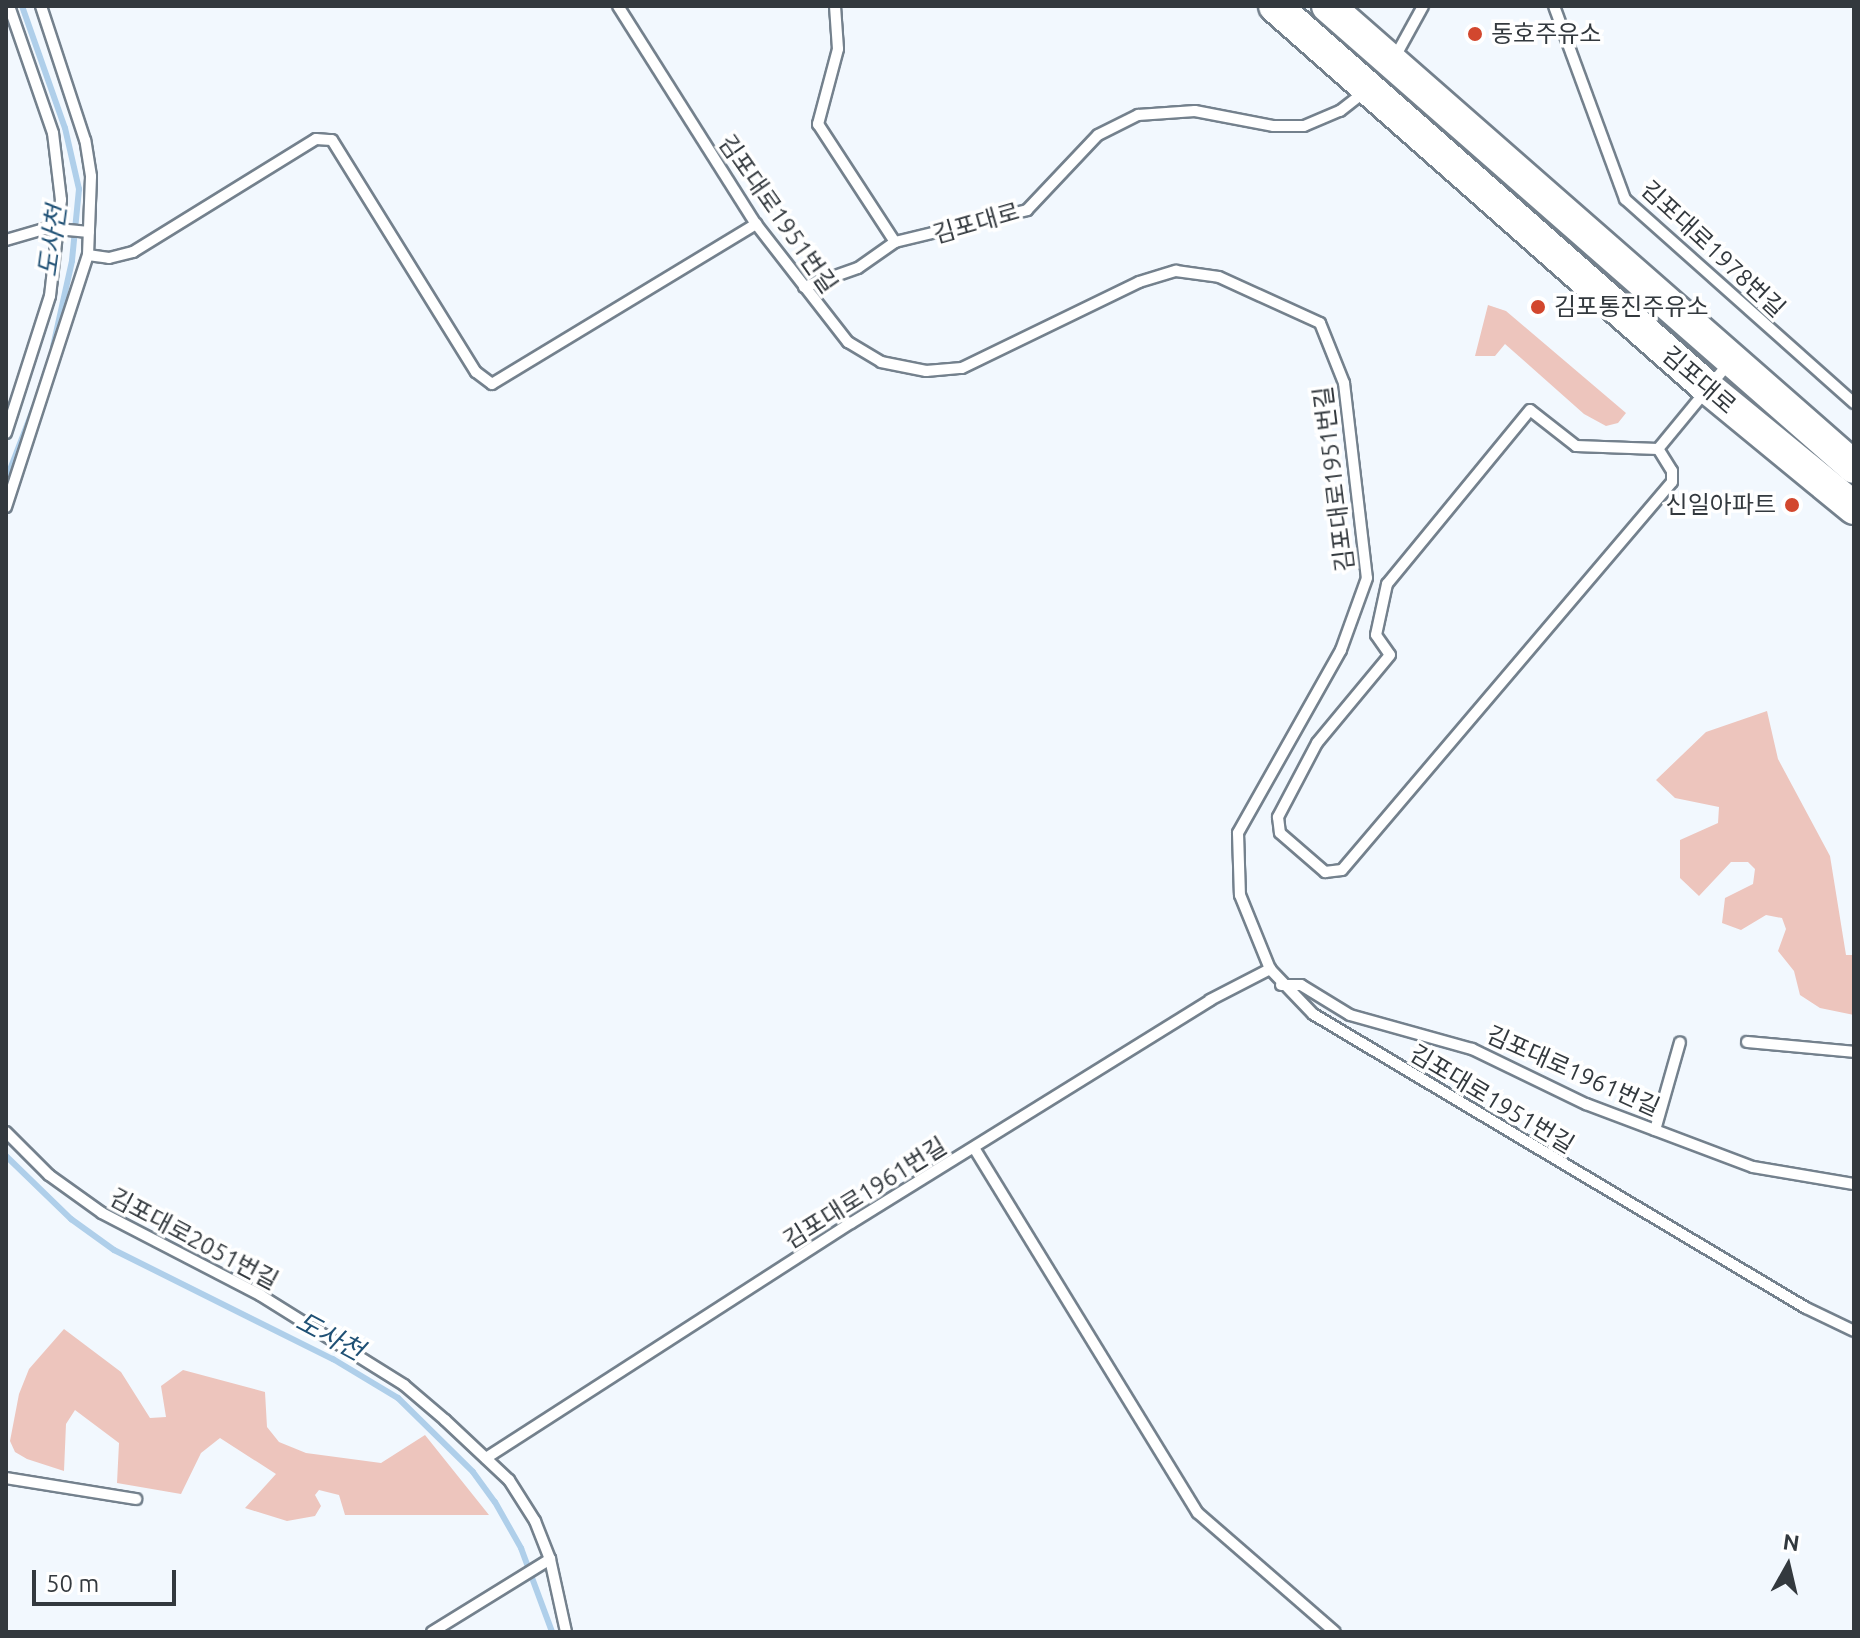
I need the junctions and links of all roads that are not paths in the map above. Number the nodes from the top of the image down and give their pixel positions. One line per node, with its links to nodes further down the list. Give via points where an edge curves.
1 (9, 6): 11 (lane, via 53,133)
2 (41, 6): 12 (lane, via 85,140 91,176)
3 (618, 6): 10 (lane, 김포대로1951번길)
4 (835, 6): 14 (lane, via 838,49 818,124)
5 (1275, 6): 9 (main road, 김포대로)
6 (1328, 6): 9 (main road, 김포대로)
7 (1423, 6): 9 (lane)
8 (1554, 6): 19 (lane, 김포대로1978번길, via 1625,199)
9 (1380, 76): 14 (lane, 김포대로, via 1340,111 1304,126 1273,126 1195,111 1138,115 1098,135 1027,210); 17 (main road, 김포대로); 18 (main road, 김포대로)
10 (756, 224): 15 (lane, via 492,384 476,372 332,140 316,139 133,252 109,258); 16 (lane, 김포대로1951번길)
11 (63, 228): 12 (lane); 13 (lane); 20 (lane, via 44,320)
12 (87, 231): 15 (lane)
13 (6, 240)
14 (895, 242): 16 (lane, 김포대로, via 846,274)
15 (88, 255): 23 (lane)
16 (804, 287): 25 (lane, 김포대로1951번길, via 862,354 926,371 962,368 1139,282 1176,271 1219,277 1320,323 1344,383 1367,542 1367,578 1341,650 1238,833 1240,895)
17 (1730, 363): 18 (lane); 22 (main road, 김포대로)
18 (1708, 388): 21 (lane); 24 (main road, 김포대로)
19 (1854, 403)
20 (6, 433)
21 (1658, 449): 21 (lane, via 1672,471 1672,482 1342,870 1325,872 1280,833 1278,817 1317,743 1390,655 1376,635 1387,584 1530,410 1576,446)
22 (1854, 467)
23 (6, 507)
24 (1854, 508)
25 (1270, 969): 26 (lane, 김포대로1951번길); 32 (lane, 김포대로1961번길, via 1210,1000)
26 (1281, 985): 30 (lane, 김포대로1961번길, via 1301,985 1350,1015 1472,1049 1586,1104); 34 (lane, 김포대로1951번길, via 1313,1014 1559,1163 1819,1316)
27 (1680, 1042): 30 (lane)
28 (1747, 1042): 29 (lane)
29 (1854, 1052)
30 (1655, 1130): 33 (lane, 김포대로1961번길, via 1753,1167)
31 (6, 1132): 35 (lane, 김포대로2051번길, via 49,1175 102,1213 260,1295 404,1385)
32 (974, 1148): 35 (lane, 김포대로1961번길); 41 (lane, via 1198,1513)
33 (1854, 1184)
34 (1854, 1331)
35 (486, 1458): 38 (lane, 김포대로2051번길, via 522,1500)
36 (6, 1478): 37 (lane)
37 (136, 1499)
38 (546, 1562): 39 (lane); 40 (lane, 김포대로2051번길)
39 (432, 1632)
40 (566, 1632)
41 (1335, 1632)

